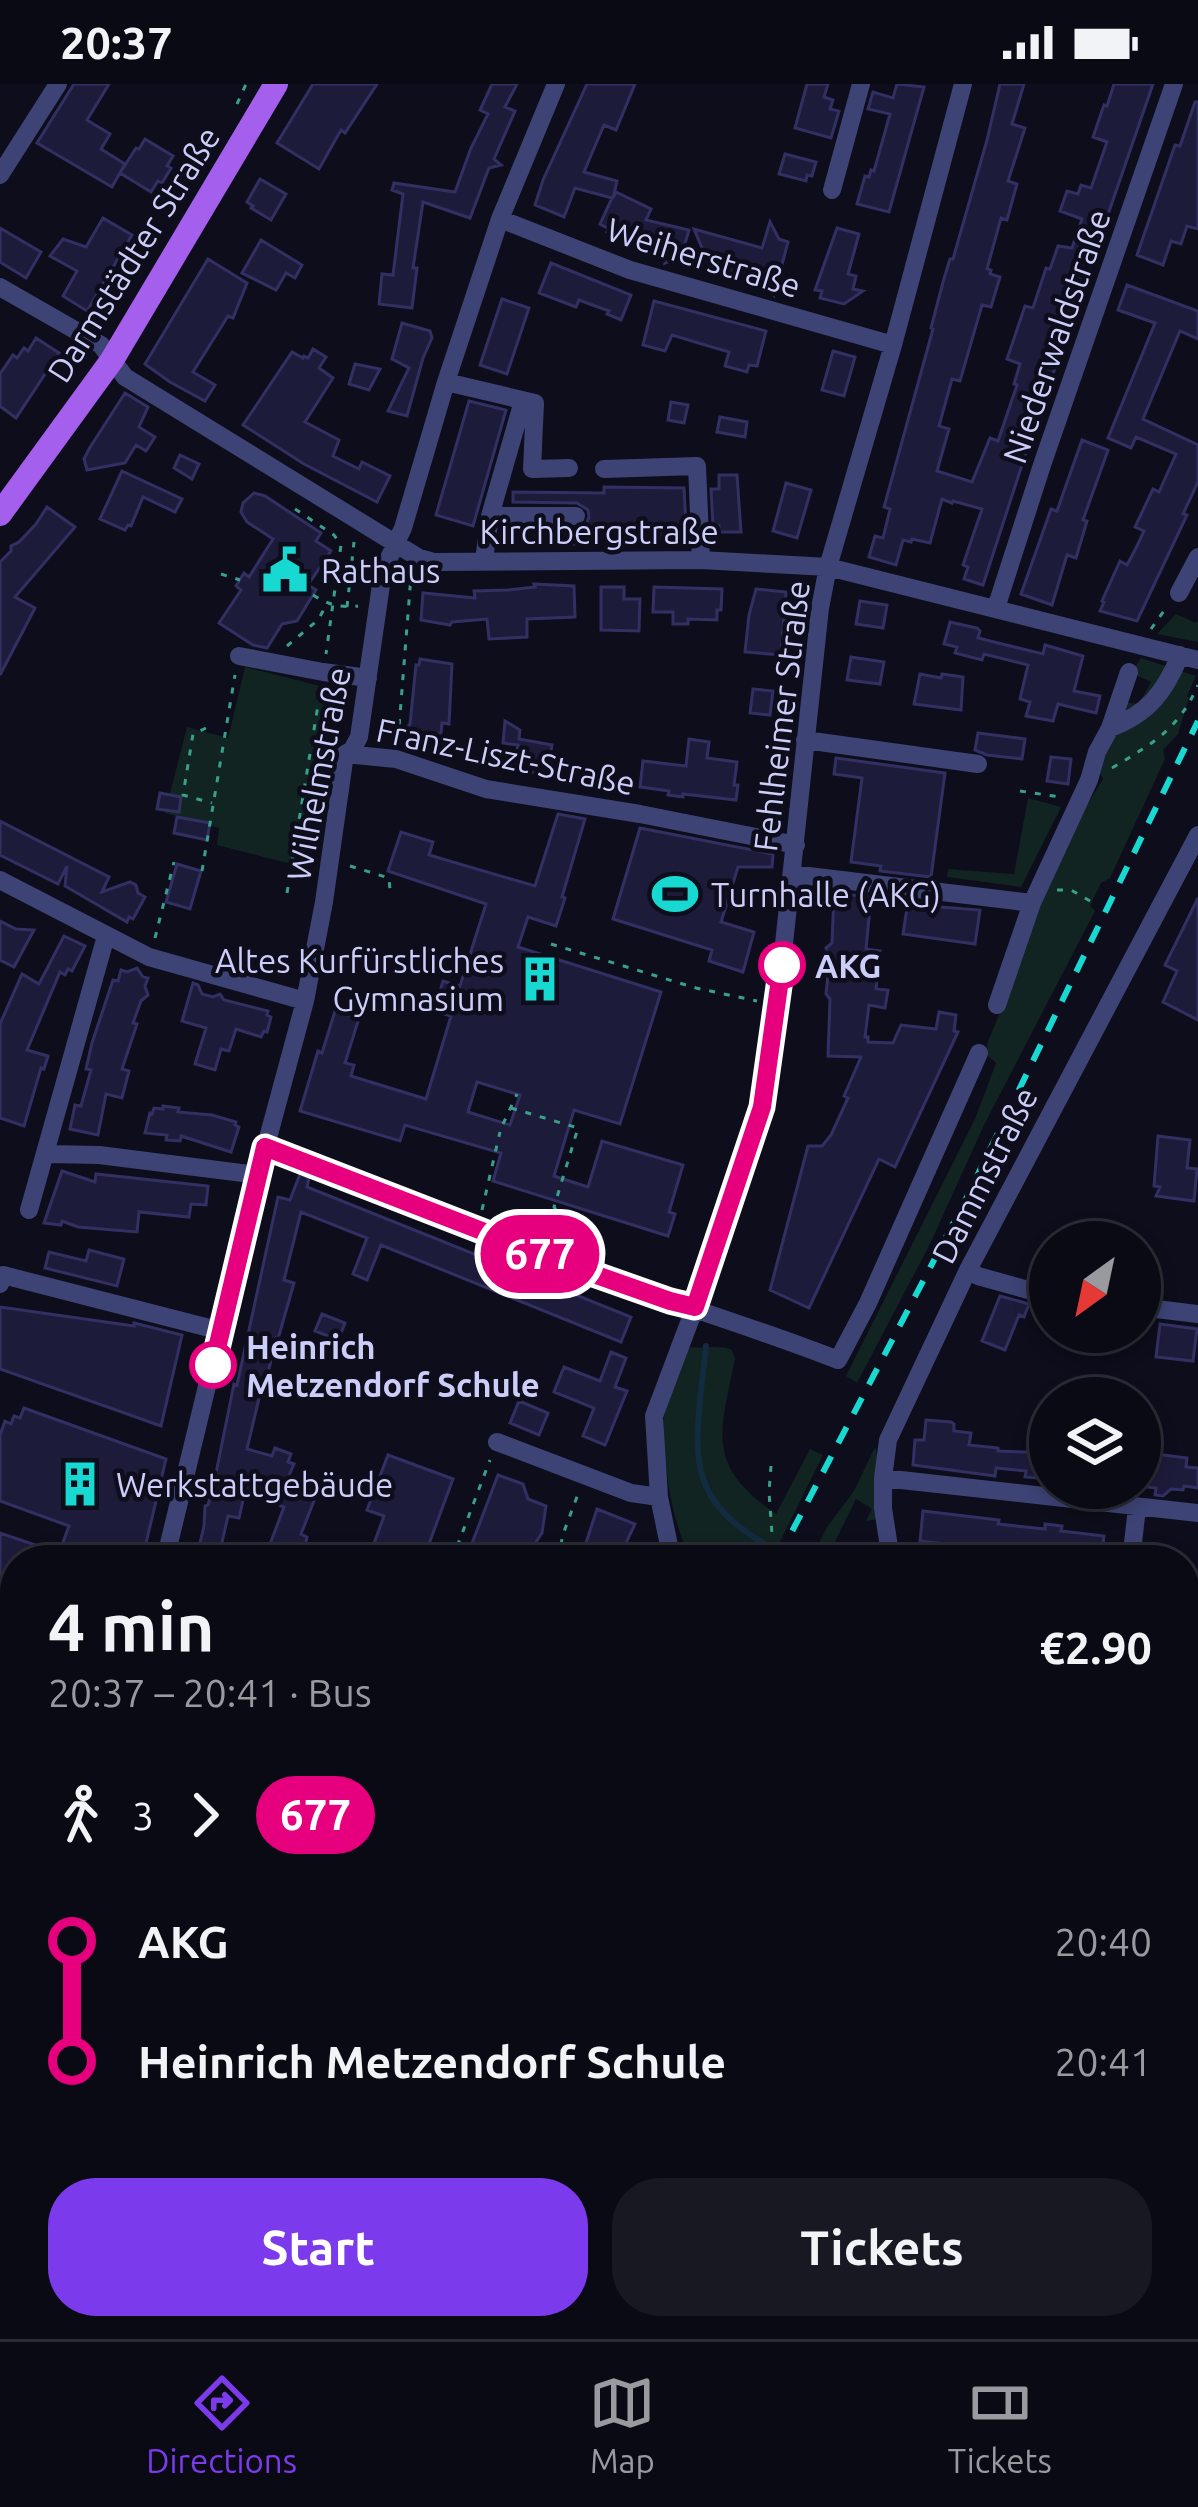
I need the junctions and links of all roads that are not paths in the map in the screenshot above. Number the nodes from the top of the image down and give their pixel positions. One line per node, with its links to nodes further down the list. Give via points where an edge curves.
1 (58, 84): 7 (street)
2 (276, 84): 12 (main road, Darmstädter Straße)
3 (556, 84): 9 (street, Wilhelmstraße)
4 (861, 84): 8 (street)
5 (964, 84): 11 (street, Fehlheimer Straße)
6 (1174, 84): 26 (street, Niederwaldstraße)
7 (0, 175)
8 (832, 190)
9 (500, 218): 11 (street, Weiherstraße, via 630,270); 13 (street, Wilhelmstraße)
10 (0, 287): 12 (street, Kirchbergstraße, via 101,345)
11 (893, 345): 24 (street, Fehlheimer Straße)
12 (112, 360): 17 (main road, Darmstädter Straße); 20 (street, Kirchbergstraße, via 125,377)
13 (446, 382): 14 (street); 20 (street, Wilhelmstraße)
14 (524, 401): 15 (street, via 536,404 532,469); 18 (street)
15 (569, 468)
16 (604, 469): 23 (street, via 698,466)
17 (0, 514)
18 (490, 516): 19 (street); 22 (street)
19 (576, 516)
20 (396, 546): 22 (street, Kirchbergstraße, via 434,562); 30 (street, Wilhelmstraße, via 383,571)
21 (1198, 557): 25 (street)
22 (484, 560): 23 (street, Kirchbergstraße)
23 (701, 560): 24 (street, Kirchbergstraße)
24 (828, 568): 26 (street, Kirchbergstraße); 32 (street, Fehlheimer Straße)
25 (1179, 593)
26 (996, 608): 28 (street, Kirchbergstraße)
27 (238, 656): 30 (street)
28 (1189, 658): 31 (street, via 1150,707)
29 (1129, 672): 31 (street)
30 (368, 677): 33 (street, Wilhelmstraße, via 358,737)
31 (1110, 728): 39 (street)
32 (805, 740): 34 (street); 36 (street, Fehlheimer Straße)
33 (345, 754): 36 (street, Franz-Liszt-Straße, via 396,759 487,789); 41 (street, Wilhelmstraße)
34 (978, 764)
35 (1198, 835): 48 (street, Dammstraße)
36 (796, 845): 37 (street, Fehlheimer Straße)
37 (792, 874): 39 (street); 51 (street, Fehlheimer Straße, via 762,1107)
38 (0, 880): 40 (street)
39 (1032, 903): 42 (street)
40 (106, 936): 41 (street, via 149,957); 45 (street)
41 (305, 1001): 44 (street, Wilhelmstraße)
42 (997, 1005)
43 (979, 1053): 51 (street, via 838,1360)
44 (265, 1147): 46 (street, Wilhelmstraße); 51 (street)
45 (47, 1154): 46 (street); 47 (street)
46 (258, 1175): 54 (street, Wilhelmstraße)
47 (29, 1210)
48 (968, 1270): 50 (street); 56 (street, Dammstraße, via 887,1440)
49 (0, 1284): 54 (street, via 3,1275)
50 (1029, 1290)
51 (695, 1307): 58 (street, Fehlheimer Straße, via 654,1416)
52 (1161, 1310): 53 (street)
53 (1198, 1314)
54 (221, 1331): 62 (street, Wilhelmstraße)
55 (496, 1442): 58 (street)
56 (883, 1478): 57 (street); 64 (street, Dammstraße)
57 (1029, 1493)
58 (659, 1497): 63 (street, Fehlheimer Straße)
59 (1137, 1509): 65 (street)
60 (1149, 1509): 61 (street)
61 (1198, 1513)
62 (169, 1545)
63 (669, 1545)
64 (890, 1545)
65 (1133, 1545)

